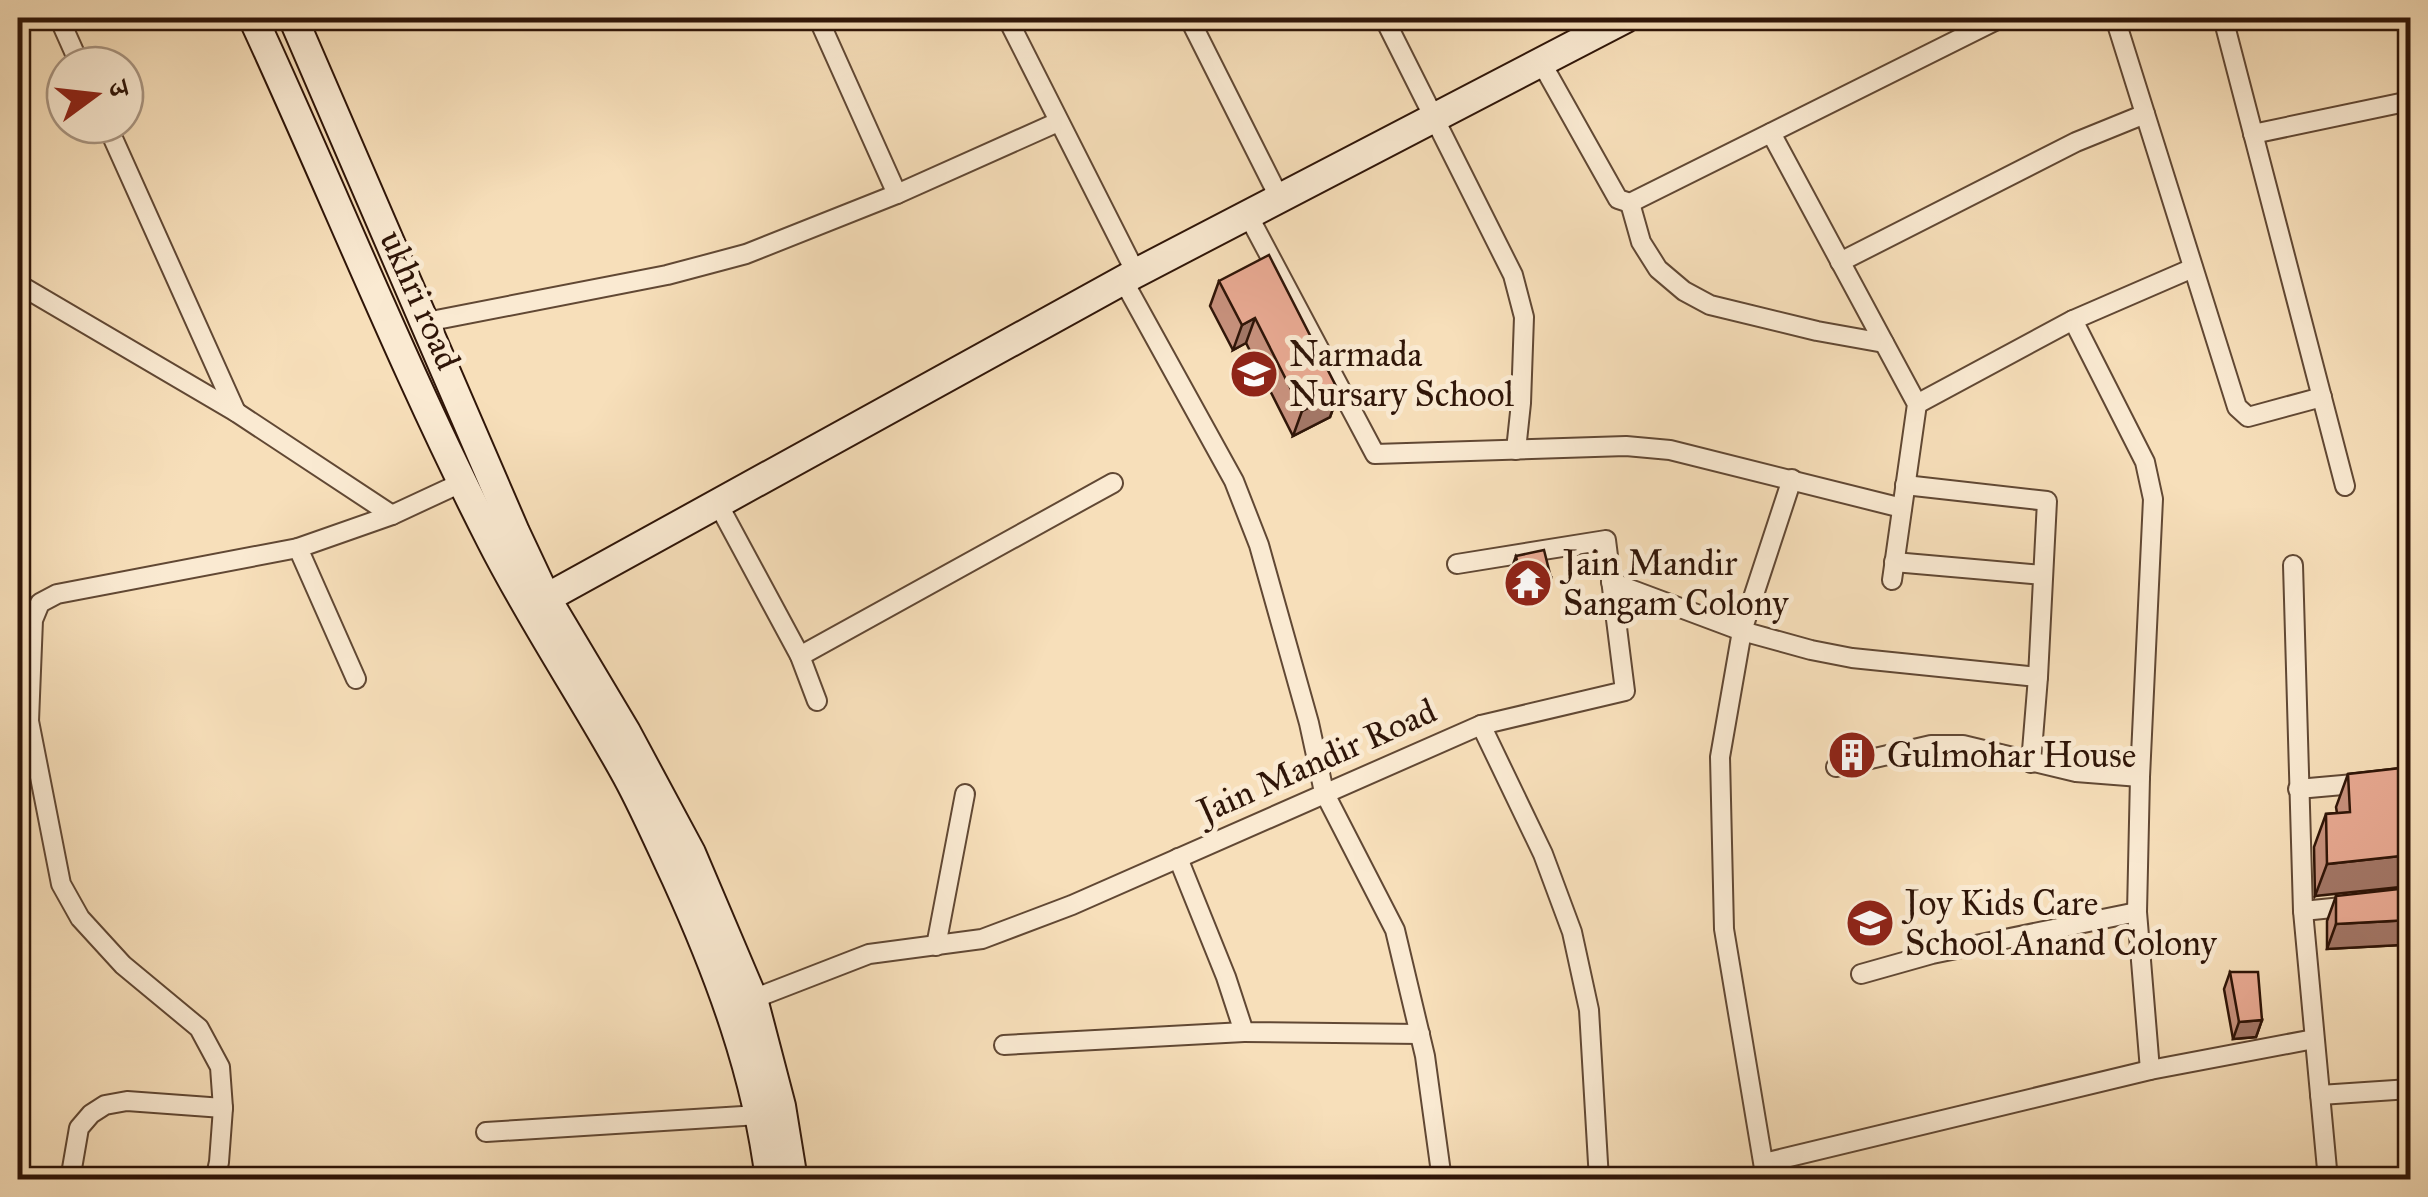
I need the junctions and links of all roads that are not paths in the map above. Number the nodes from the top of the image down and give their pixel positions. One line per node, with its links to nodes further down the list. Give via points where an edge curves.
1 (59, 18): 12 (street)
2 (254, 18): 37 (street, ukhri road)
3 (293, 18): 30 (street)
4 (818, 18): 21 (street)
5 (1007, 18): 17 (street)
6 (1189, 18): 22 (street)
7 (1384, 18): 16 (street)
8 (1626, 18): 13 (street)
9 (2001, 18): 18 (street)
10 (2115, 18): 15 (street)
11 (2223, 18): 19 (street)
12 (71, 45)
13 (1542, 62): 16 (street); 23 (street, via 1618,200)
14 (2410, 101): 19 (street)
15 (2145, 114): 25 (street); 26 (street)
16 (1436, 118): 22 (street); 35 (street, via 1512,275 1524,317)
17 (1058, 122): 21 (street); 27 (street)
18 (1770, 133): 23 (street); 25 (street)
19 (2253, 134): 32 (street)
20 (116, 145): 34 (street)
21 (896, 194): 30 (street, via 746,254)
22 (1280, 199): 24 (street)
23 (1630, 203): 31 (street, via 1640,242 1684,291 1710,305)
24 (1248, 215): 27 (street); 35 (street, via 1376,454)
25 (1840, 262): 31 (street)
26 (2194, 268): 29 (street); 32 (street, via 2237,407 2248,418)
27 (1130, 277): 41 (street); 61 (street, via 1234,482 1258,545)
28 (18, 284): 34 (street)
29 (2074, 320): 33 (street); 58 (street, via 2146,462 2152,499)
30 (426, 322): 49 (street, via 515,532)
31 (1884, 343): 33 (street)
32 (2322, 397): 40 (street)
33 (1917, 404): 39 (street)
34 (236, 412): 43 (street)
35 (1516, 450): 36 (street, via 1670,450)
36 (1792, 479): 42 (street); 50 (street)
37 (462, 482): 43 (street); 49 (street, ukhri road)
38 (1113, 483): 51 (street)
39 (1905, 485): 42 (street); 47 (street, via 2047,501)
40 (2345, 486)
41 (717, 502): 49 (street); 51 (street)
42 (1902, 508): 47 (street, via 1893,571)
43 (392, 514): 44 (street)
44 (298, 548): 53 (street); 77 (street, via 58,594 40,603 33,620 29,721 61,884 80,918 123,965 198,1028 220,1067)
45 (1456, 564): 48 (street, Jain Mandir Road, via 1606,540)
46 (2292, 565): 60 (street)
47 (2043, 575): 52 (street)
48 (1611, 582): 50 (street); 55 (street, Jain Mandir Road, via 1625,691)
49 (536, 603): 69 (street, via 626,732 691,853); 78 (street, via 667,858 722,986)
50 (1742, 630): 52 (street, via 1852,658); 80 (street, via 1720,757 1724,929)
51 (800, 656): 54 (street)
52 (2038, 677): 56 (street)
53 (356, 679)
54 (817, 701)
55 (1481, 725): 61 (street, Jain Mandir Road); 86 (street, via 1572,932 1589,1010)
56 (2031, 763): 57 (street, via 1963,745 1930,745); 58 (street)
57 (1836, 767)
58 (2140, 777): 66 (street)
59 (2410, 780): 60 (street)
60 (2298, 790): 65 (street)
61 (1324, 792): 63 (street, Jain Mandir Road); 71 (street, via 1395,930)
62 (965, 794): 67 (street)
63 (1178, 858): 67 (street, Jain Mandir Road, via 982,939); 70 (street)
64 (2375, 903): 65 (street)
65 (2303, 911): 72 (street)
66 (2137, 912): 68 (street); 74 (street)
67 (936, 946): 69 (street, Jain Mandir Road, via 869,954)
68 (1861, 974)
69 (753, 999): 84 (street)
70 (1244, 1032): 71 (street); 73 (street)
71 (1420, 1034): 85 (street)
72 (2314, 1039): 74 (street); 76 (street)
73 (1004, 1045)
74 (2150, 1070): 80 (street)
75 (2410, 1089): 76 (street)
76 (2320, 1095): 87 (street)
77 (222, 1108): 81 (street, via 105,1105 79,1128); 82 (street)
78 (760, 1115): 79 (street); 83 (street)
79 (486, 1132)
80 (1765, 1171)
81 (70, 1180)
82 (216, 1180)
83 (770, 1180)
84 (793, 1180)
85 (1442, 1180)
86 (1599, 1180)
87 (2328, 1180)

